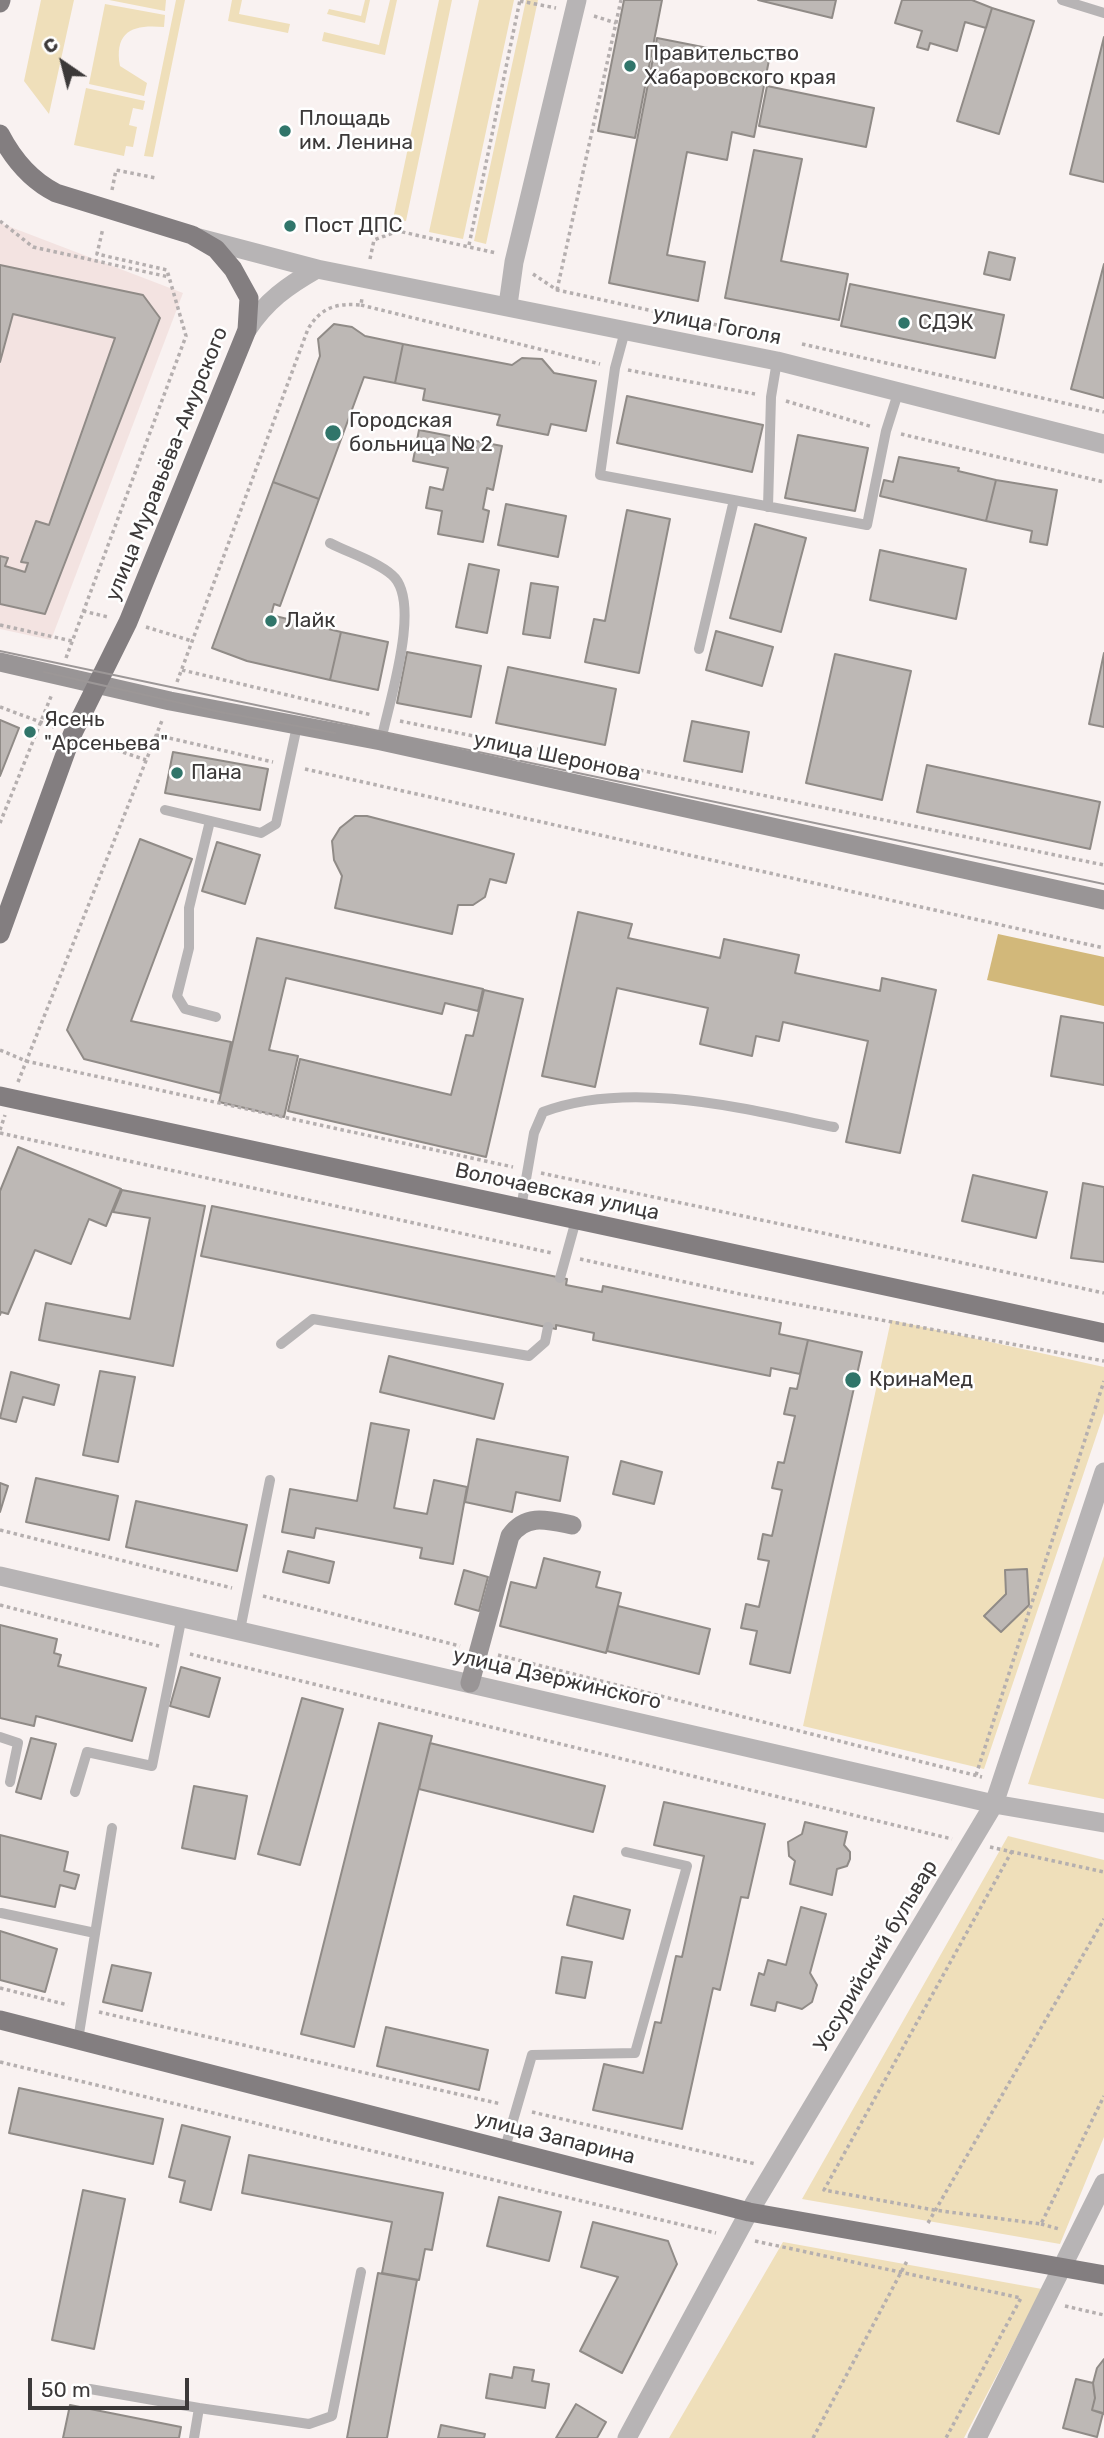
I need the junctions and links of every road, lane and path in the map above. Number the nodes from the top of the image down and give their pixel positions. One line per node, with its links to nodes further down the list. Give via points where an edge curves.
1 (520, 0): 11 (path)
2 (577, 0): 13 (street)
3 (621, 0): 17 (path)
4 (1062, 0): 5 (lane)
5 (1104, 13)
6 (0, 134): 10 (main road, улица Муравьёва-Амурского, via 16,159 40,184 56,193)
7 (116, 170): 8 (path)
8 (156, 178)
9 (0, 221): 15 (path, via 33,247)
10 (192, 236): 14 (street, улица Гоголя); 20 (main road, улица Муравьёва-Амурского, via 216,249 233,268 249,298)
11 (469, 245): 13 (path); 16 (path, via 395,231 374,240)
12 (97, 254): 15 (path, via 167,270)
13 (514, 262): 17 (path); 19 (street)
14 (317, 269): 16 (street, улица Гоголя); 20 (street, via 262,306)
15 (169, 278): 36 (path, via 186,337)
16 (366, 279): 18 (path); 19 (street, улица Гоголя)
17 (557, 290): 22 (path)
18 (361, 305): 25 (path); 39 (path, via 332,305 308,329)
19 (508, 305): 21 (street, улица Гоголя)
20 (247, 330): 41 (main road, улица Муравьёва-Амурского, via 128,622)
21 (625, 331): 24 (street, улица Гоголя); 25 (lane)
22 (757, 334)
23 (797, 343): 28 (path)
24 (777, 361): 26 (street, улица Гоголя); 27 (lane)
25 (615, 368): 27 (path); 32 (lane, via 600,475)
26 (899, 390): 29 (lane); 30 (street, улица Гоголя)
27 (771, 397): 29 (path); 33 (lane)
28 (1104, 412)
29 (886, 430): 31 (path); 33 (lane, via 867,525)
30 (1104, 444)
31 (1104, 482)
32 (734, 500): 33 (lane); 37 (lane)
33 (768, 507)
34 (330, 543): 43 (lane, via 394,576 406,601 405,630)
35 (0, 625): 36 (path)
36 (72, 641): 40 (path)
37 (699, 649)
38 (0, 662): 40 (main road, улица Шеронова)
39 (181, 670): 42 (path); 43 (path)
40 (59, 675): 41 (main road, улица Шеронова); 50 (path)
41 (97, 684): 42 (main road, улица Шеронова); 53 (main road, улица Муравьёва-Амурского, via 72,735)
42 (170, 701): 44 (main road, улица Шеронова); 45 (path)
43 (386, 718): 46 (lane); 51 (path)
44 (298, 726): 46 (main road, улица Шеронова); 47 (lane)
45 (156, 735): 47 (path); 57 (path)
46 (381, 741): 52 (main road, улица Шеронова)
47 (289, 765): 49 (lane, via 276,824 261,833); 54 (path)
48 (165, 810): 49 (lane)
49 (210, 821): 55 (lane, via 189,908 189,948 177,996 185,1009)
50 (0, 823)
51 (1104, 866)
52 (1104, 900)
53 (0, 934)
54 (1104, 948)
55 (216, 1017)
56 (0, 1051): 57 (path)
57 (26, 1061): 58 (path); 61 (path)
58 (6, 1097): 60 (path); 62 (main road, Волочаевская улица)
59 (834, 1127): 61 (lane, via 661,1097 568,1103 543,1112)
60 (0, 1130)
61 (528, 1170): 62 (lane); 65 (path)
62 (521, 1208): 63 (main road, Волочаевская улица)
63 (576, 1220): 64 (lane); 67 (main road, Волочаевская улица)
64 (560, 1278)
65 (1104, 1293)
66 (548, 1327): 68 (lane, via 545,1342 529,1356 313,1320)
67 (1104, 1332)
68 (281, 1344)
69 (1104, 1381): 80 (path)
70 (1104, 1472): 83 (street, Уссурийский бульвар)
71 (270, 1480): 76 (lane)
72 (572, 1525): 78 (main road, via 531,1519 510,1536)
73 (0, 1576): 75 (street, улица Дзержинского)
74 (0, 1605): 77 (path)
75 (182, 1616): 76 (street, улица Дзержинского); 77 (lane)
76 (240, 1630): 78 (street, улица Дзержинского)
77 (176, 1651): 82 (lane, via 152,1766 88,1752); 86 (path)
78 (470, 1683): 83 (street, улица Дзержинского)
79 (0, 1737): 81 (lane, via 18,1743)
80 (976, 1776)
81 (10, 1782)
82 (75, 1792)
83 (994, 1804): 84 (street, улица Дзержинского); 86 (street, Уссурийский бульвар)
84 (1104, 1823)
85 (112, 1828): 92 (lane)
86 (970, 1843): 87 (path); 101 (street, Уссурийский бульвар)
87 (1012, 1851): 89 (path); 103 (path, via 824,2190)
88 (626, 1852): 99 (lane, via 687,1866 635,2053 532,2054)
89 (1104, 1872)
90 (1, 1913): 92 (lane)
91 (1104, 1919): 103 (path)
92 (95, 1933): 94 (lane)
93 (0, 1988): 94 (path)
94 (83, 2008): 96 (lane); 99 (path)
95 (0, 2020): 96 (main road, улица Запарина)
96 (78, 2040): 100 (main road, улица Запарина)
97 (0, 2062): 105 (path)
98 (1104, 2096): 103 (path, via 1041,2224)
99 (517, 2108): 100 (lane); 101 (path)
100 (505, 2148): 104 (main road, улица Запарина)
101 (775, 2169): 104 (street, Уссурийский бульвар)
102 (1104, 2183): 107 (street)
103 (934, 2210): 106 (path)
104 (749, 2212): 105 (street, Уссурийский бульвар); 106 (main road, улица Запарина)
105 (735, 2238): 108 (path); 116 (street, Уссурийский бульвар)
106 (918, 2242): 107 (main road, улица Запарина); 108 (path)
107 (1065, 2266): 110 (main road, улица Запарина); 111 (street)
108 (902, 2270): 117 (path); 118 (path, via 1021,2298)
109 (361, 2272): 114 (lane, via 332,2416 309,2424)
110 (1104, 2275)
111 (1047, 2301): 112 (path); 119 (street)
112 (1104, 2315)
113 (90, 2389): 114 (lane)
114 (199, 2407): 115 (lane)
115 (194, 2438)
116 (627, 2438)
117 (813, 2438)
118 (946, 2438)
119 (978, 2438)

